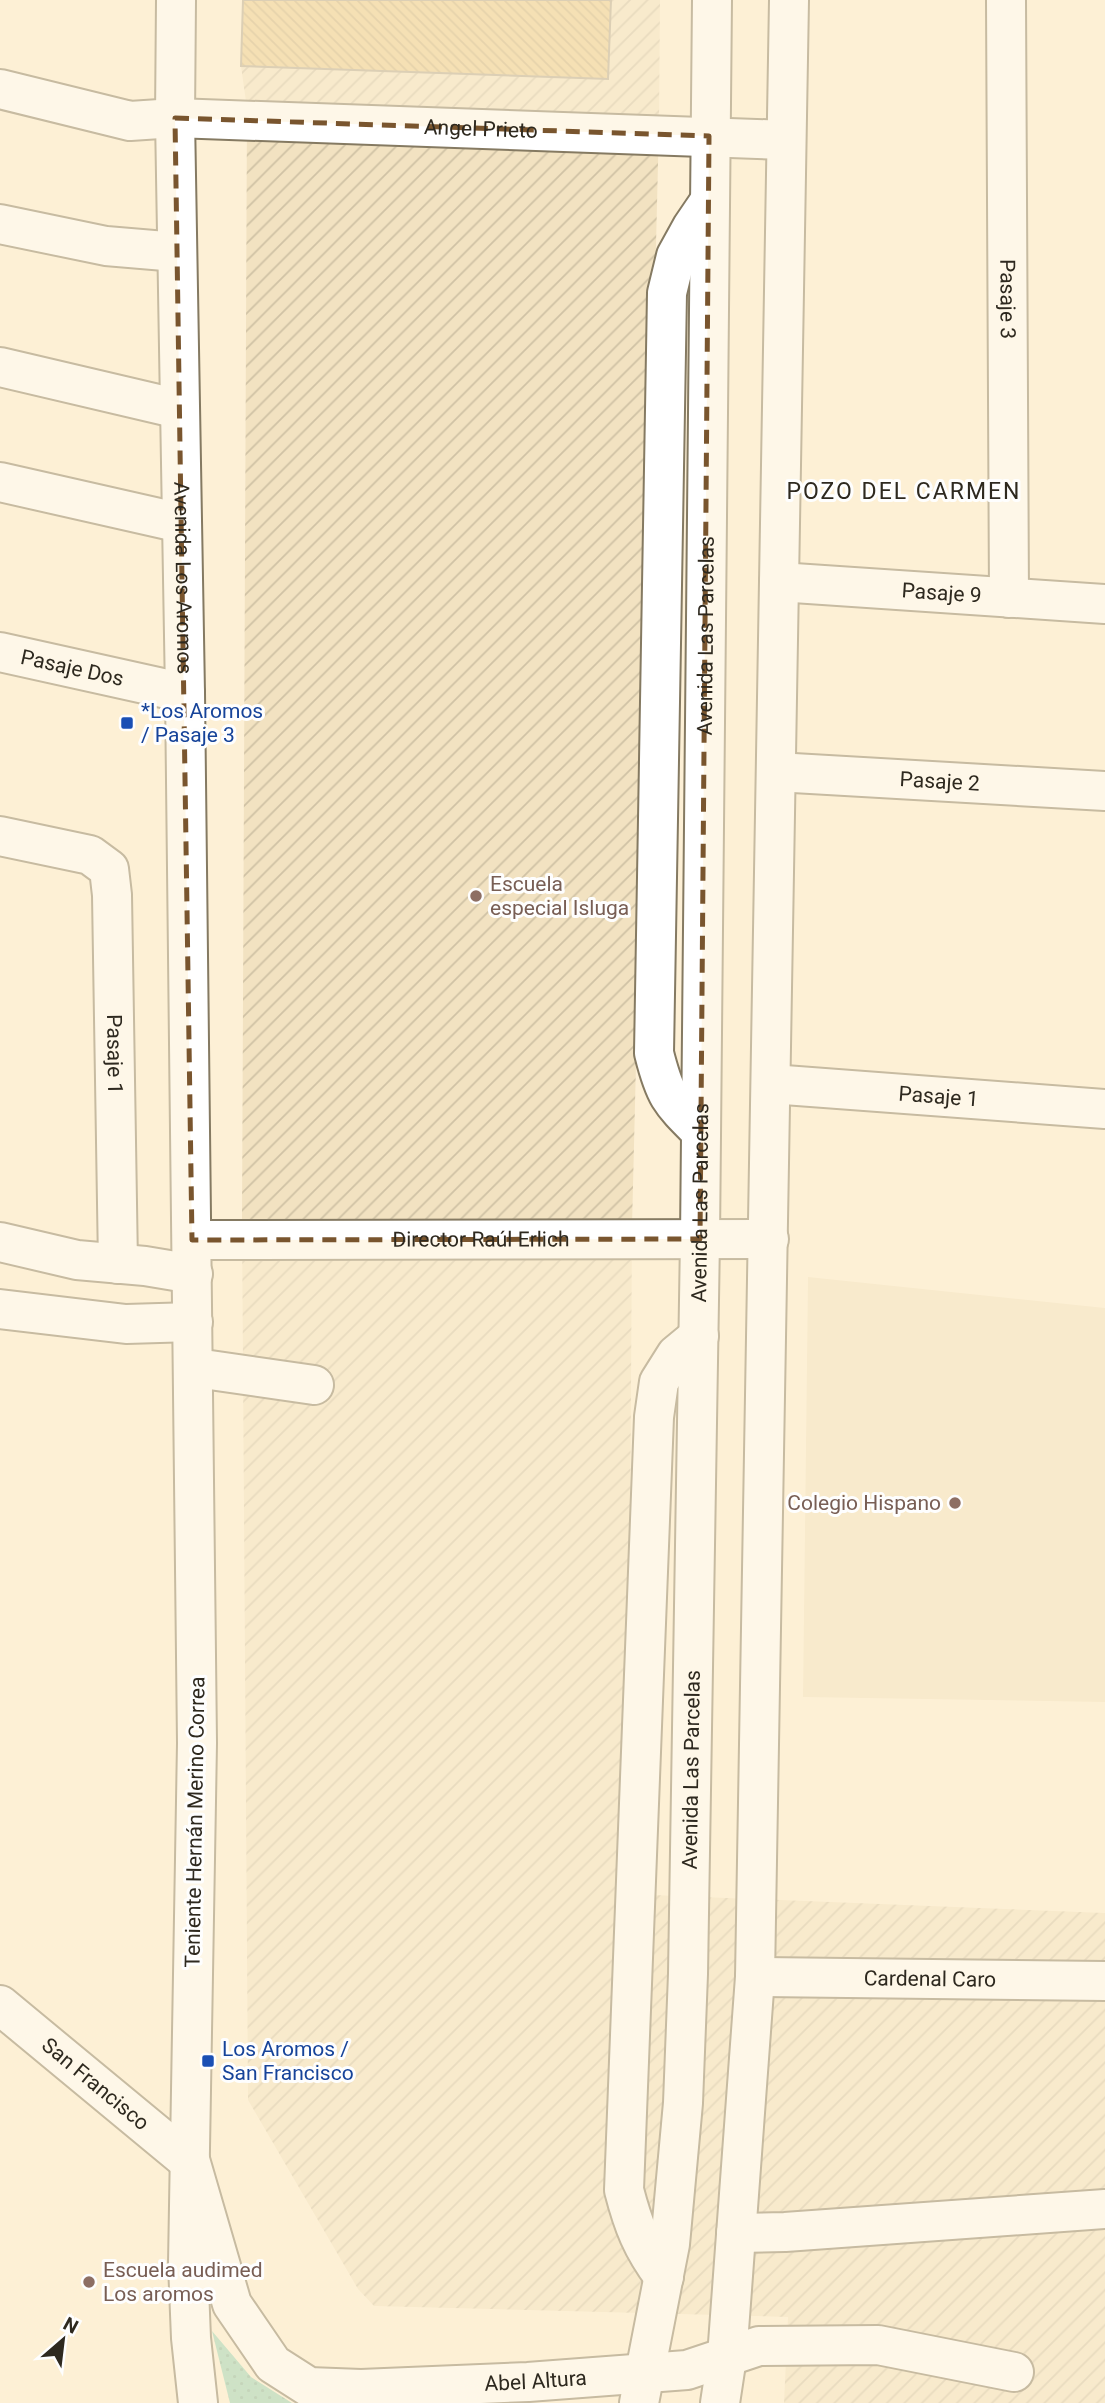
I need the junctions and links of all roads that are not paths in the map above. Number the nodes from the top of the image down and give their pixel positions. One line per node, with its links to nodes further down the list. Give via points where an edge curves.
1 (176, 0): 6 (street, Avenida Los Aromos)
2 (712, 0): 7 (street, Avenida Las Parcelas)
3 (789, 0): 8 (street)
4 (1006, 0): 16 (street, Pasaje 3)
5 (0, 89): 6 (street, Angel Prieto, via 130,121)
6 (175, 118): 7 (street, Angel Prieto); 10 (street, Avenida Los Aromos)
7 (709, 136): 8 (street, Angel Prieto); 25 (street, Avenida Las Parcelas)
8 (786, 140): 15 (street)
9 (0, 224): 10 (street, via 106,246)
10 (177, 251): 12 (street, Avenida Los Aromos)
11 (0, 367): 12 (street)
12 (179, 409): 14 (street, Avenida Los Aromos)
13 (0, 482): 14 (street)
14 (181, 523): 19 (street, Avenida Los Aromos)
15 (779, 582): 16 (street, Pasaje 9); 20 (street)
16 (1009, 598): 17 (street, Pasaje 9)
17 (1105, 604)
18 (0, 652): 19 (street, Pasaje Dos)
19 (186, 693): 28 (street, Avenida Los Aromos)
20 (776, 772): 21 (street, Pasaje 2); 23 (street)
21 (1105, 791)
22 (0, 836): 29 (street, Pasaje 1, via 90,855 109,869)
23 (771, 1084): 24 (street, Pasaje 1); 26 (street)
24 (1105, 1109)
25 (700, 1239): 26 (street, Director Raúl Erlich); 28 (street, Director Raúl Erlich); 32 (street, Avenida Las Parcelas)
26 (769, 1239): 35 (street)
27 (0, 1242): 29 (street, via 76,1260)
28 (192, 1257): 29 (street, via 145,1266); 31 (street, Teniente Hernán Merino Correa)
29 (118, 1264)
30 (0, 1309): 31 (street, via 126,1324)
31 (192, 1322): 33 (street, Teniente Hernán Merino Correa)
32 (699, 1336): 41 (street, Avenida Las Parcelas, via 688,1974 683,2103); 41 (street, via 676,1355 659,1382 654,1417 624,2190 633,2226)
33 (193, 1370): 34 (street); 38 (street, Teniente Hernán Merino Correa, via 197,1744)
34 (314, 1385)
35 (755, 1977): 36 (street, Cardenal Caro); 40 (street)
36 (1105, 1981)
37 (0, 2005): 38 (street, San Francisco)
38 (191, 2163): 45 (street, Abel Altura, via 232,2304 273,2364 309,2387); 46 (street, Teniente Hernán Merino Correa, via 188,2264)
39 (1105, 2210): 40 (street)
40 (736, 2233): 42 (street)
41 (664, 2277): 44 (street, Avenida Las Parcelas)
42 (727, 2357): 43 (street, Abel Altura, via 759,2346 878,2345); 44 (street, Abel Altura); 47 (street)
43 (1014, 2372)
44 (642, 2388): 45 (street, Abel Altura)
45 (526, 2392)
46 (198, 2403)
47 (720, 2403)

